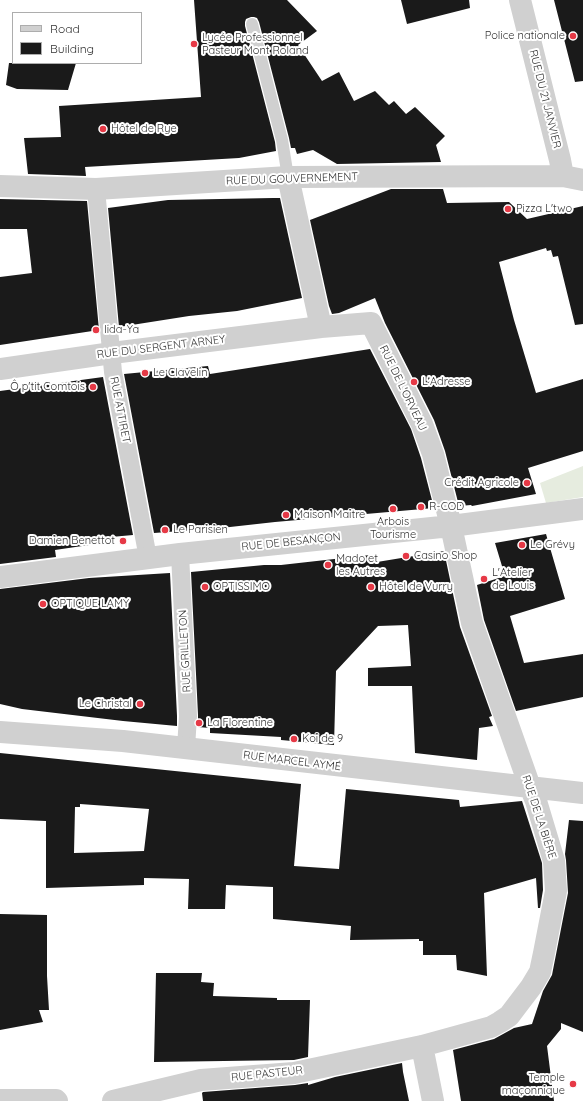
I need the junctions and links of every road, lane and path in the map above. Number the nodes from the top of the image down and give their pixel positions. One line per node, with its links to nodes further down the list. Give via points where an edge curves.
1 (520, 0): 4 (street, RUE DU 21 JANVIER, via 560,160)
2 (252, 24): 3 (lane, via 282,140)
3 (288, 178): 4 (street, RUE DU GOUVERNEMENT); 6 (street, RUE DU GOUVERNEMENT); 7 (street)
4 (573, 178)
5 (0, 186): 6 (street, RUE DU GOUVERNEMENT)
6 (96, 189): 8 (street, RUE ATTIRET)
7 (321, 327): 8 (street, RUE DU SERGENT ARNEY); 11 (street, RUE DE L'ORVEAU, via 371,323 422,424 433,454)
8 (112, 353): 9 (street, RUE DU SERGENT ARNEY); 13 (street, RUE ATTIRET, via 113,372)
9 (0, 368)
10 (583, 509): 11 (street, RUE DE BESANÇON)
11 (451, 526): 12 (street, RUE DE BESANÇON); 18 (street, RUE DE LA BIÈRE, via 472,623)
12 (180, 554): 13 (street, RUE DE BESANÇON); 16 (street, RUE GRILLETON, via 188,716)
13 (148, 558): 14 (street, RUE DE BESANÇON)
14 (0, 577)
15 (0, 732): 16 (street, RUE MARCEL AYMÉ)
16 (186, 748): 18 (street, RUE MARCEL AYMÉ)
17 (583, 786): 19 (lane)
18 (530, 787): 19 (street, RUE MARCEL AYMÉ); 20 (street, RUE DE LA BIÈRE, via 554,861 556,891 540,972 509,1016 500,1022 491,1027)
19 (583, 793)
20 (422, 1046): 23 (street, RUE PASTEUR, via 294,1073 201,1080); 24 (street)
21 (0, 1100): 22 (street)
22 (58, 1101)
23 (113, 1101)
24 (432, 1101)

